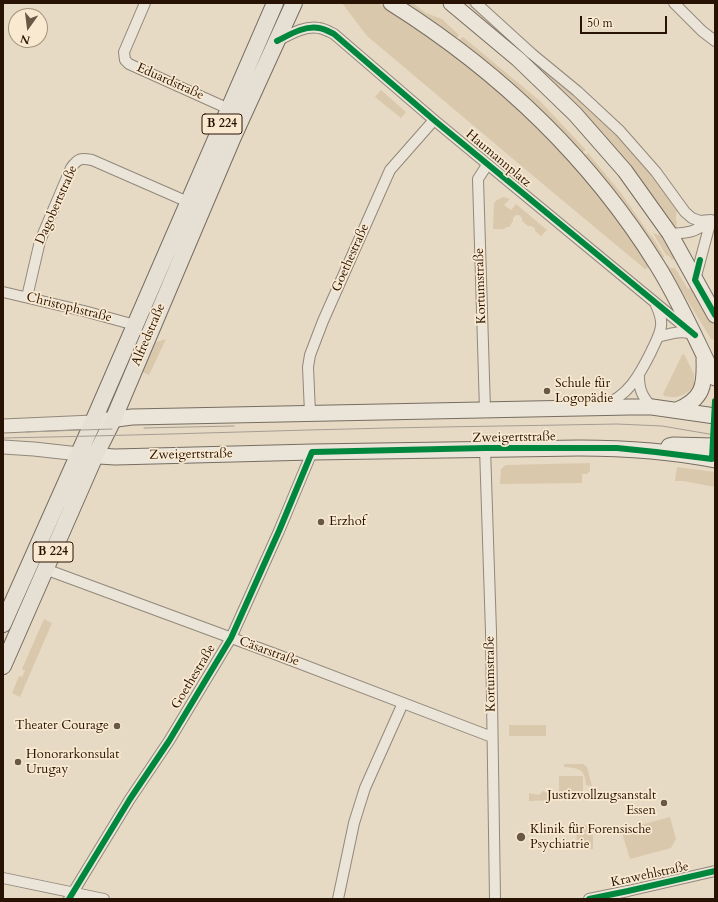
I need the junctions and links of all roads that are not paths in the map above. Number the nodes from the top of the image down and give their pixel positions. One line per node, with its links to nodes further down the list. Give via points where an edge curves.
1 (144, 3): 10 (street, Eduardstraße, via 124,52 125,60)
2 (275, 3): 10 (main road, Alfredstraße / B 224)
3 (294, 3): 8 (main road, Alfredstraße / B 224)
4 (391, 3): 22 (main road, Haumannplatz, via 453,45 504,85 577,158 623,215 654,260)
5 (451, 3): 15 (main road, via 518,59 575,114 625,171)
6 (476, 3): 14 (street, via 620,130 656,172 685,212 700,221)
7 (674, 3): 9 (street)
8 (277, 41): 11 (street, Haumannplatz, via 312,28 334,34); 33 (main road, Alfredstraße / B 224, via 233,137)
9 (715, 41)
10 (229, 109): 13 (main road, Alfredstraße / B 224)
11 (434, 120): 12 (street, Haumannplatz); 31 (street, Goethestraße, via 390,170 323,322 308,367)
12 (487, 165): 19 (street, Haumannplatz); 29 (street, Kortumstraße, via 478,179)
13 (188, 202): 18 (street, Dagobertstraße, via 92,160 82,158 76,161 40,241); 21 (main road, Alfredstraße / B 224)
14 (713, 218): 15 (street, via 696,230); 16 (street)
15 (670, 234): 16 (main road)
16 (696, 280): 20 (main road)
17 (3, 292): 18 (street, Christophstraße)
18 (27, 297): 21 (street, Christophstraße)
19 (656, 305): 22 (street, Haumannplatz); 23 (street, via 661,320)
20 (715, 315)
21 (135, 325): 34 (main road, Alfredstraße / B 224)
22 (695, 336): 23 (street, via 676,332); 24 (main road, Haumannplatz)
23 (658, 337): 25 (street)
24 (710, 354): 26 (main road, Haumannplatz); 30 (main road, via 700,392 693,401)
25 (639, 377): 27 (street, via 641,393); 28 (street, via 612,402)
26 (715, 378)
27 (652, 407): 28 (main road); 30 (main road)
28 (597, 408): 29 (main road)
29 (485, 410): 31 (main road)
30 (677, 410): 32 (main road)
31 (310, 413): 33 (main road, via 132,416)
32 (715, 416)
33 (113, 420): 34 (main road); 42 (main road, Alfredstraße / B 224)
34 (93, 422): 35 (street); 41 (main road, Alfredstraße / B 224)
35 (3, 426)
36 (715, 446): 40 (main road, via 673,445)
37 (3, 447): 41 (street, Zweigertstraße)
38 (485, 448): 39 (main road, Zweigertstraße); 40 (main road, Zweigertstraße, via 617,448); 49 (street, Kortumstraße)
39 (312, 452): 42 (main road, Zweigertstraße); 46 (street, Goethestraße)
40 (656, 452): 43 (main road, Zweigertstraße)
41 (78, 454): 42 (main road, Zweigertstraße); 45 (main road, Alfredstraße / B 224)
42 (95, 456): 44 (main road, Alfredstraße / B 224)
43 (715, 460)
44 (45, 569): 46 (street, Cäsarstraße); 47 (main road, Alfredstraße / B 224)
45 (3, 624)
46 (230, 638): 48 (street, Cäsarstraße); 52 (street, Goethestraße)
47 (3, 666)
48 (403, 703): 49 (street, Cäsarstraße); 54 (street, via 365,788 354,823)
49 (492, 737): 55 (street, Kortumstraße)
50 (715, 871): 56 (street, Krawehlstraße)
51 (3, 878): 52 (street)
52 (71, 896): 53 (street)
53 (104, 899)
54 (338, 899)
55 (495, 899)
56 (589, 899)

